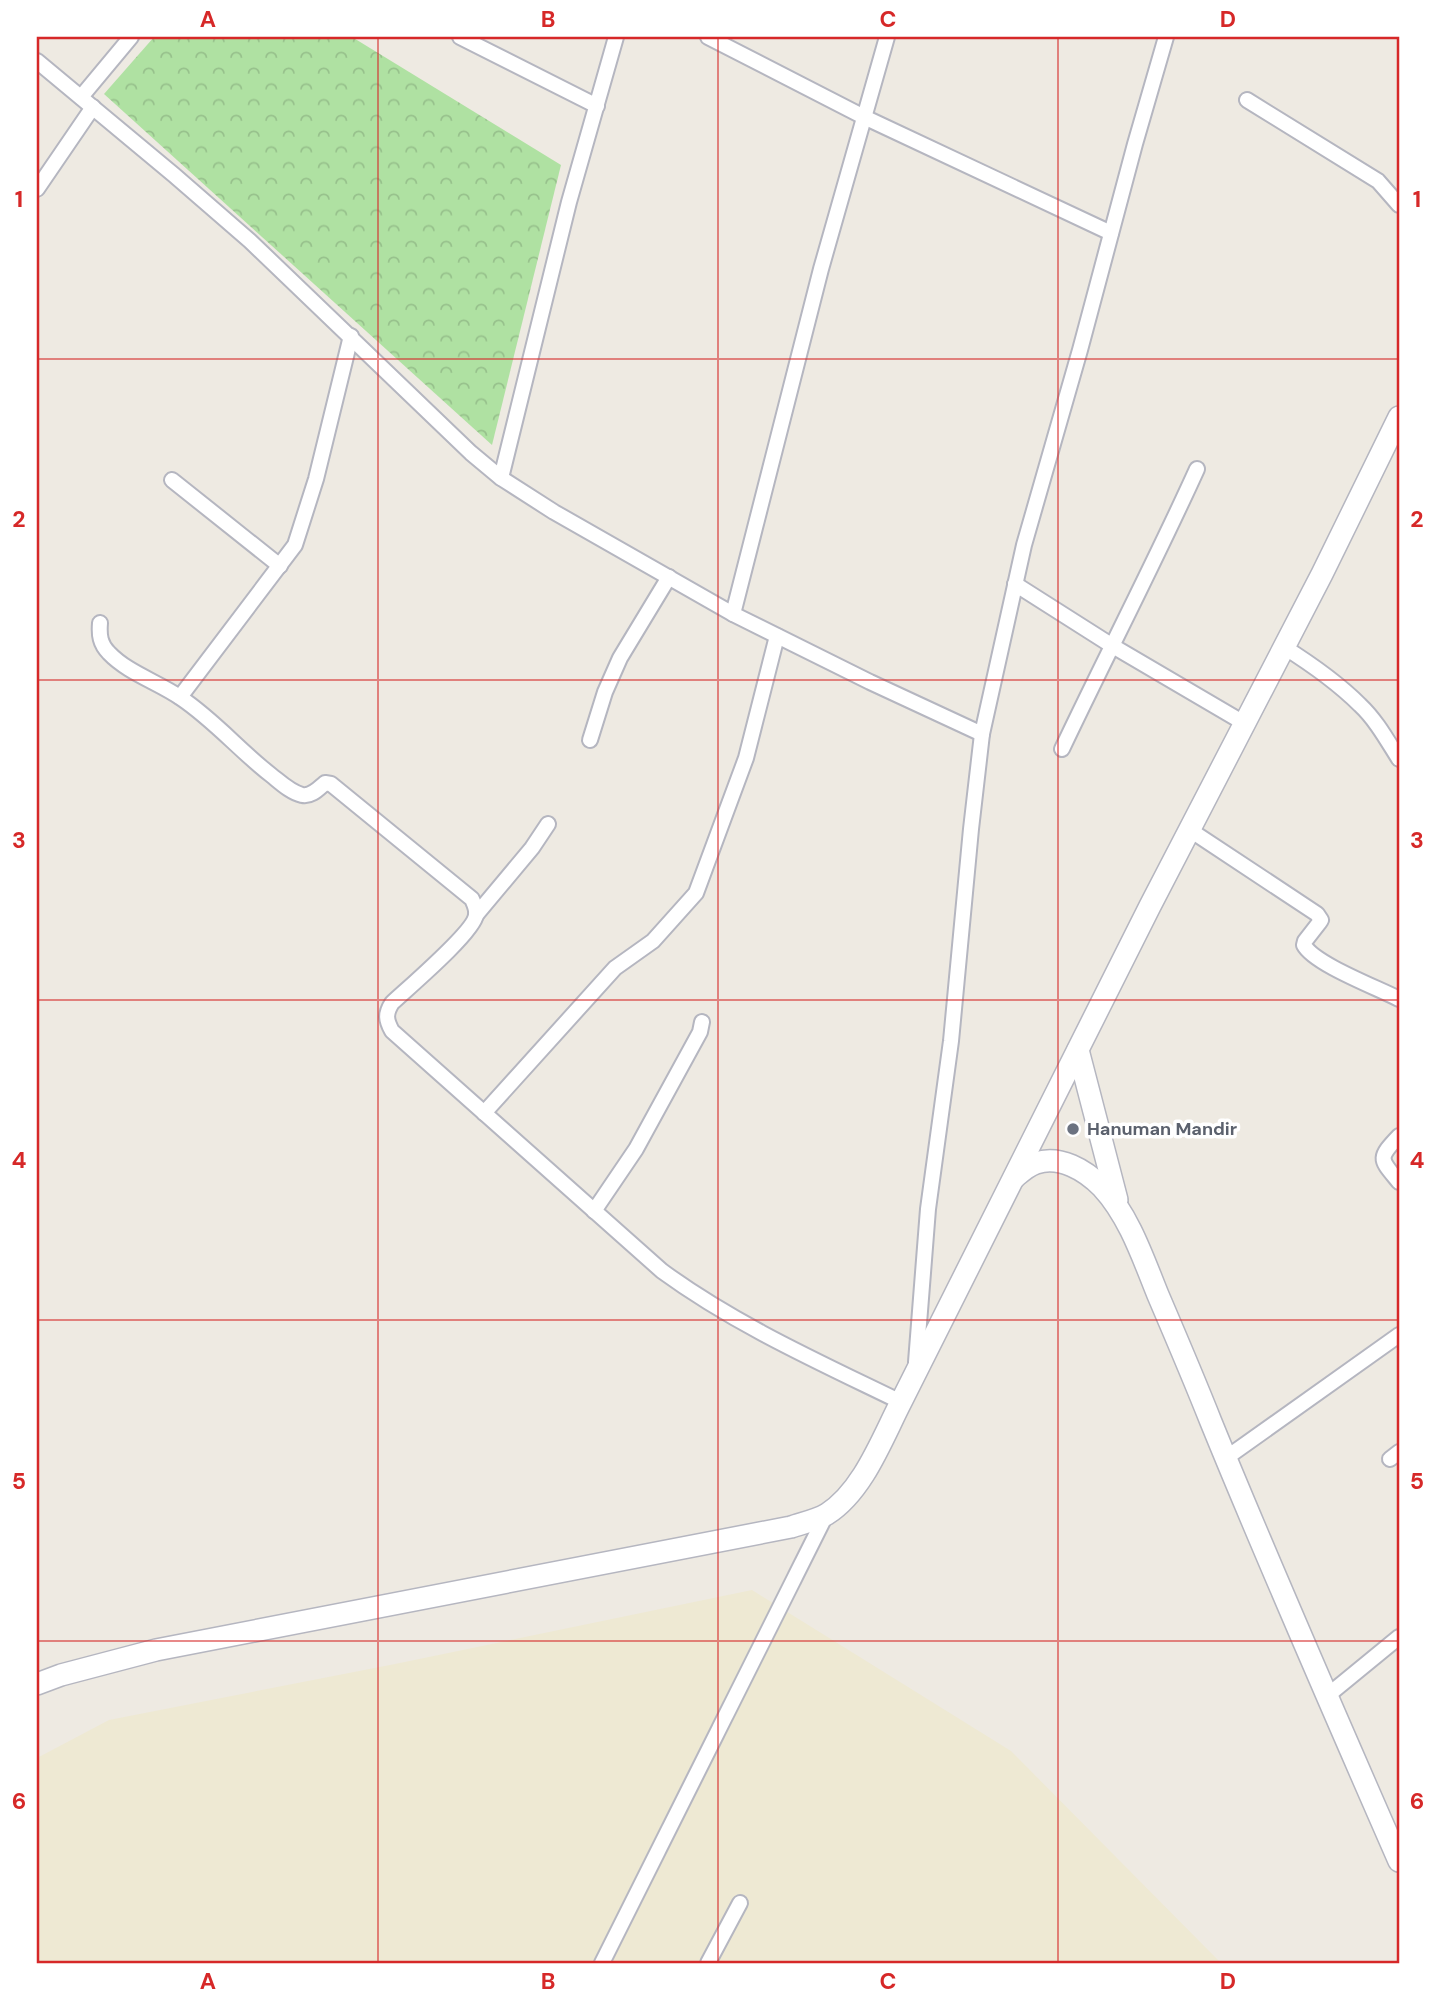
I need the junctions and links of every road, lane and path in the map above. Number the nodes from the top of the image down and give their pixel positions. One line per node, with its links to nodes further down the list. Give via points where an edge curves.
1 (131, 37): 8 (street)
2 (460, 37): 10 (street)
3 (617, 37): 10 (street)
4 (708, 37): 12 (street)
5 (887, 37): 12 (street)
6 (1166, 37): 15 (street)
7 (37, 61): 8 (street)
8 (80, 97): 11 (street)
9 (1247, 100): 14 (street, via 1378,181)
10 (597, 106): 19 (street)
11 (93, 107): 13 (street); 16 (street, via 241,233)
12 (864, 117): 15 (street); 24 (street)
13 (37, 189)
14 (1399, 205)
15 (1111, 233): 23 (street)
16 (351, 335): 19 (street); 21 (street, via 313,490 298,537)
17 (1399, 417): 28 (street)
18 (1197, 469): 27 (street)
19 (501, 478): 22 (street)
20 (172, 480): 21 (street)
21 (280, 566): 29 (street)
22 (669, 577): 24 (street); 32 (street, via 620,658)
23 (1015, 584): 27 (street); 31 (street)
24 (733, 614): 26 (street)
25 (100, 623): 29 (street, via 99,634 107,652)
26 (777, 636): 31 (street); 41 (street, via 746,758 696,893 653,941 615,968)
27 (1111, 645): 30 (street); 33 (street)
28 (1284, 647): 30 (street); 34 (street, via 1318,668 1361,705)
29 (180, 697): 37 (street, via 289,789 307,795 325,783 334,786 464,891 476,906)
30 (1244, 723): 36 (street)
31 (982, 734): 48 (street, via 929,1209)
32 (590, 740)
33 (1062, 749)
34 (1399, 759)
35 (548, 824): 37 (street)
36 (1190, 830): 38 (street, via 1317,914 1321,920 1304,945 1308,952); 40 (street)
37 (476, 915): 41 (street, via 451,948 386,1012 392,1031)
38 (1399, 999)
39 (702, 1022): 46 (street, via 636,1149)
40 (1078, 1050): 43 (street); 45 (street)
41 (484, 1112): 46 (street)
42 (1399, 1136): 44 (street, via 1382,1158)
43 (1012, 1180): 45 (street, via 1036,1163 1071,1165 1090,1176); 48 (street)
44 (1399, 1182)
45 (1119, 1209): 50 (street)
46 (594, 1211): 49 (street, via 698,1298)
47 (1399, 1335): 50 (street)
48 (916, 1373): 49 (street)
49 (901, 1402): 51 (street, via 864,1474 848,1497)
50 (1226, 1458): 54 (street)
51 (826, 1515): 53 (street, via 791,1527 156,1650); 57 (street)
52 (1399, 1637): 54 (street)
53 (37, 1684)
54 (1327, 1696): 55 (street)
55 (1397, 1846)
56 (740, 1903): 58 (street)
57 (602, 1963)
58 (708, 1963)

